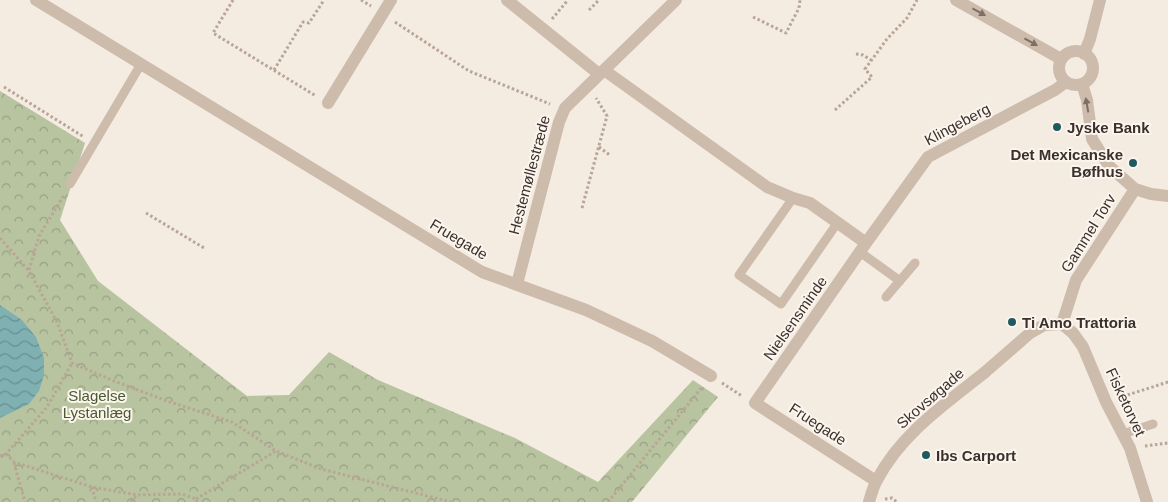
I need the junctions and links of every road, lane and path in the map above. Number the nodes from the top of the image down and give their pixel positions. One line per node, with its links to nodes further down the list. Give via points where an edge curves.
1 (36, 0): 21 (street, Fruegade)
2 (233, 0): 22 (path, via 212,32)
3 (324, 0): 22 (path, via 310,24 303,22)
4 (391, 0): 14 (street)
5 (507, 0): 16 (street)
6 (568, 0): 16 (path)
7 (599, 0): 13 (path)
8 (676, 0): 23 (street, Hestemøllestræde)
9 (800, 0): 15 (path, via 786,33)
10 (917, 0): 20 (path, via 907,18)
11 (956, 0): 19 (street, one-way to 19)
12 (1100, 0): 18 (street)
13 (589, 10)
14 (383, 13): 28 (street); 29 (path, via 469,71)
15 (753, 17)
16 (544, 30): 23 (street)
17 (856, 54): 20 (path)
18 (1084, 54): 19 (street, via 1072,52); 25 (street, via 1092,63 1092,69 1091,76)
19 (1062, 59): 24 (street, via 1059,67)
20 (872, 60): 30 (path, via 864,70 872,77)
21 (141, 64): 31 (lane); 47 (street, Fruegade, via 482,272)
22 (274, 70): 28 (path)
23 (602, 72): 26 (street, Hestemøllestræde); 37 (street, via 767,187)
24 (1066, 82): 25 (street); 43 (street, Klingeberg, via 928,157)
25 (1082, 84): 35 (street, Gammel Torv, one-way to 25, via 1109,166 1092,139)
26 (588, 85): 29 (street, Hestemøllestræde); 32 (path, via 607,116)
27 (4, 88): 31 (path)
28 (328, 103)
29 (565, 108): 47 (street, Hestemøllestræde)
30 (834, 110)
31 (94, 143): 34 (lane)
32 (599, 146): 33 (path); 38 (path)
33 (611, 156)
34 (70, 184): 45 (path, via 39,236)
35 (1135, 189): 36 (street); 49 (street, Gammel Torv, via 1076,280)
36 (1168, 196)
37 (793, 198): 40 (street, via 810,203); 40 (lane, via 739,275 781,304)
38 (582, 208)
39 (146, 213): 42 (path)
40 (838, 222): 43 (street)
41 (0, 238): 45 (path)
42 (204, 248)
43 (863, 248): 46 (lane); 54 (street, Nielsensminde)
44 (915, 263): 46 (lane)
45 (29, 271): 50 (path, via 57,322)
46 (900, 281): 48 (lane)
47 (517, 284): 51 (street, Fruegade, via 586,310 652,341)
48 (886, 297)
49 (1062, 324): 53 (street, Fisketorvet, via 1082,347); 63 (street, Skovsøgade, via 1044,325 1030,333 920,425)
50 (72, 363): 59 (path, via 170,402 232,422); 60 (path, via 47,407)
51 (711, 376): 54 (path); 71 (path)
52 (1168, 382): 53 (path)
53 (1106, 402): 56 (street, Fisketorvet)
54 (755, 403): 63 (street, Fruegade)
55 (1153, 424): 56 (lane)
56 (1123, 434): 58 (street, Fisketorvet)
57 (1168, 443): 58 (path)
58 (1130, 448): 73 (street, Fisketorvet)
59 (276, 451): 66 (path); 70 (path, via 320,469)
60 (6, 454): 61 (path); 62 (path)
61 (0, 456)
62 (14, 462): 64 (path); 67 (path)
63 (876, 482): 72 (street, Skovsøgade)
64 (92, 487): 65 (path); 68 (path)
65 (137, 495): 66 (path, via 182,494); 69 (path)
66 (196, 501)
67 (25, 502)
68 (96, 502)
69 (131, 502)
70 (451, 502)
71 (608, 502)
72 (869, 502)
73 (1147, 502)

